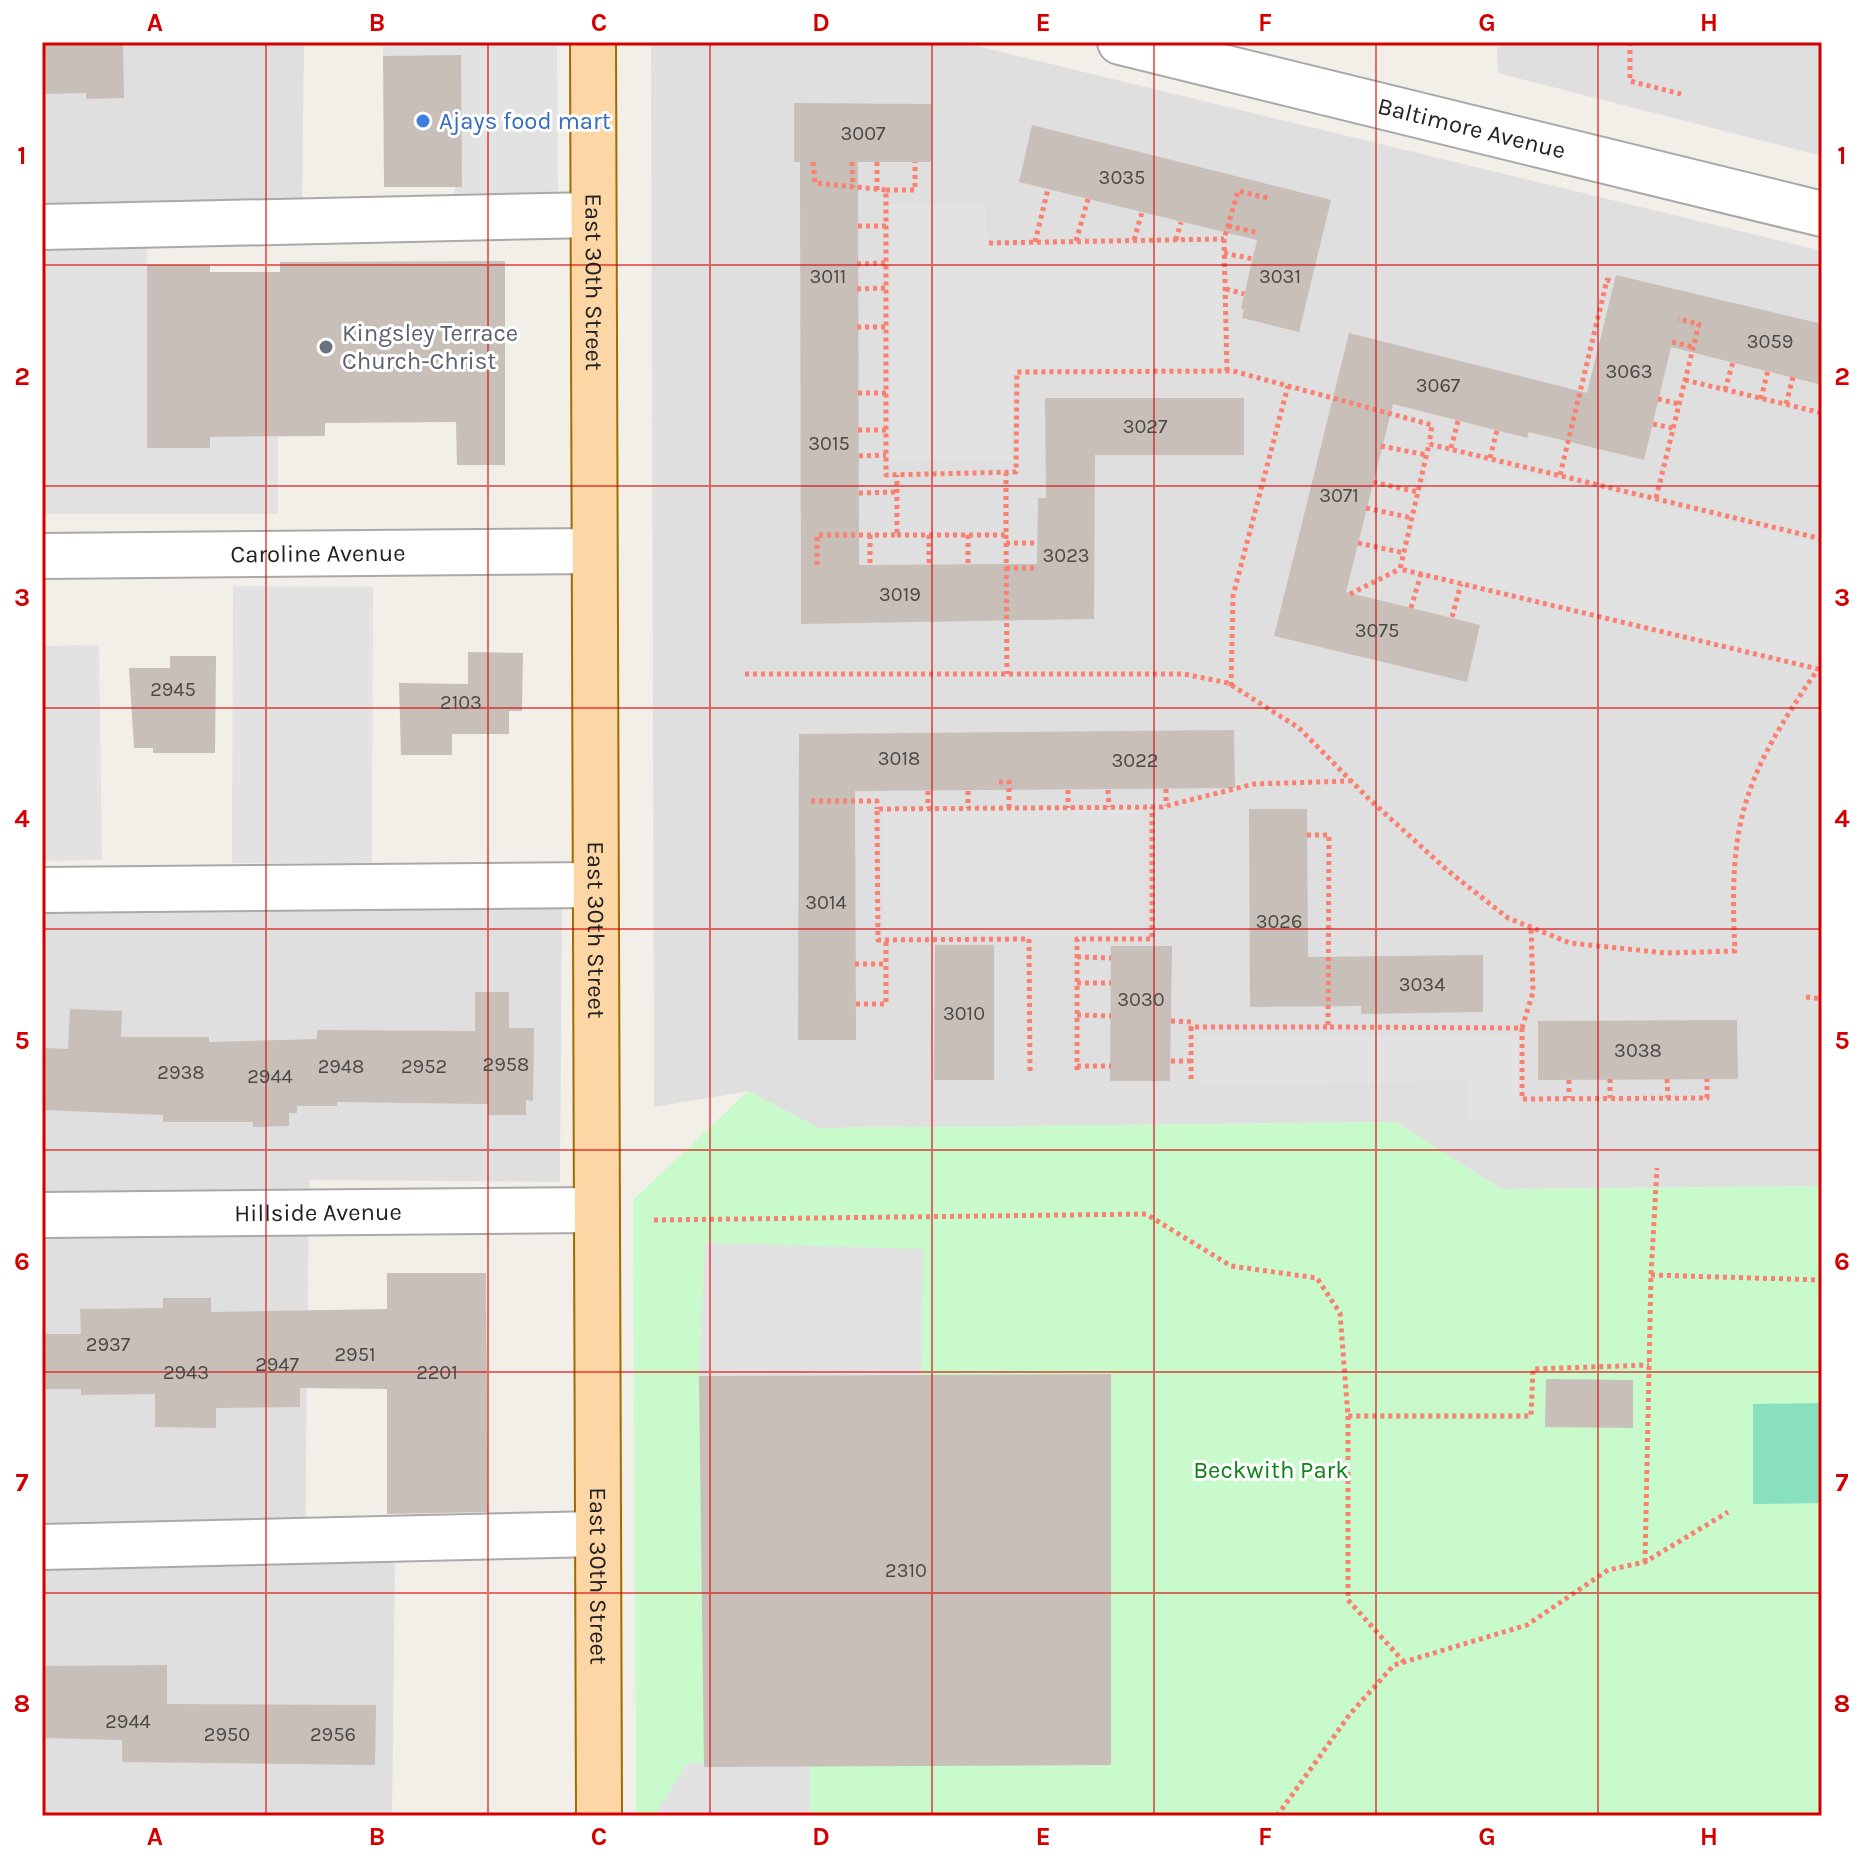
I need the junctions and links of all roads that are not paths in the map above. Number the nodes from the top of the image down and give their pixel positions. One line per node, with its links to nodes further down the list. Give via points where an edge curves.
1 (593, 42): 4 (main road, East 30th Street)
2 (1120, 42): 3 (street, Baltimore Avenue)
3 (1822, 214)
4 (593, 215): 5 (street); 6 (main road, East 30th Street)
5 (42, 227)
6 (593, 551): 7 (street, Caroline Avenue); 8 (main road, East 30th Street)
7 (42, 556)
8 (595, 885): 9 (street); 10 (main road, East 30th Street)
9 (42, 890)
10 (596, 1210): 11 (street, Hillside Avenue); 12 (main road, East 30th Street)
11 (42, 1215)
12 (597, 1534): 13 (street); 14 (main road, East 30th Street)
13 (42, 1547)
14 (599, 1816)

